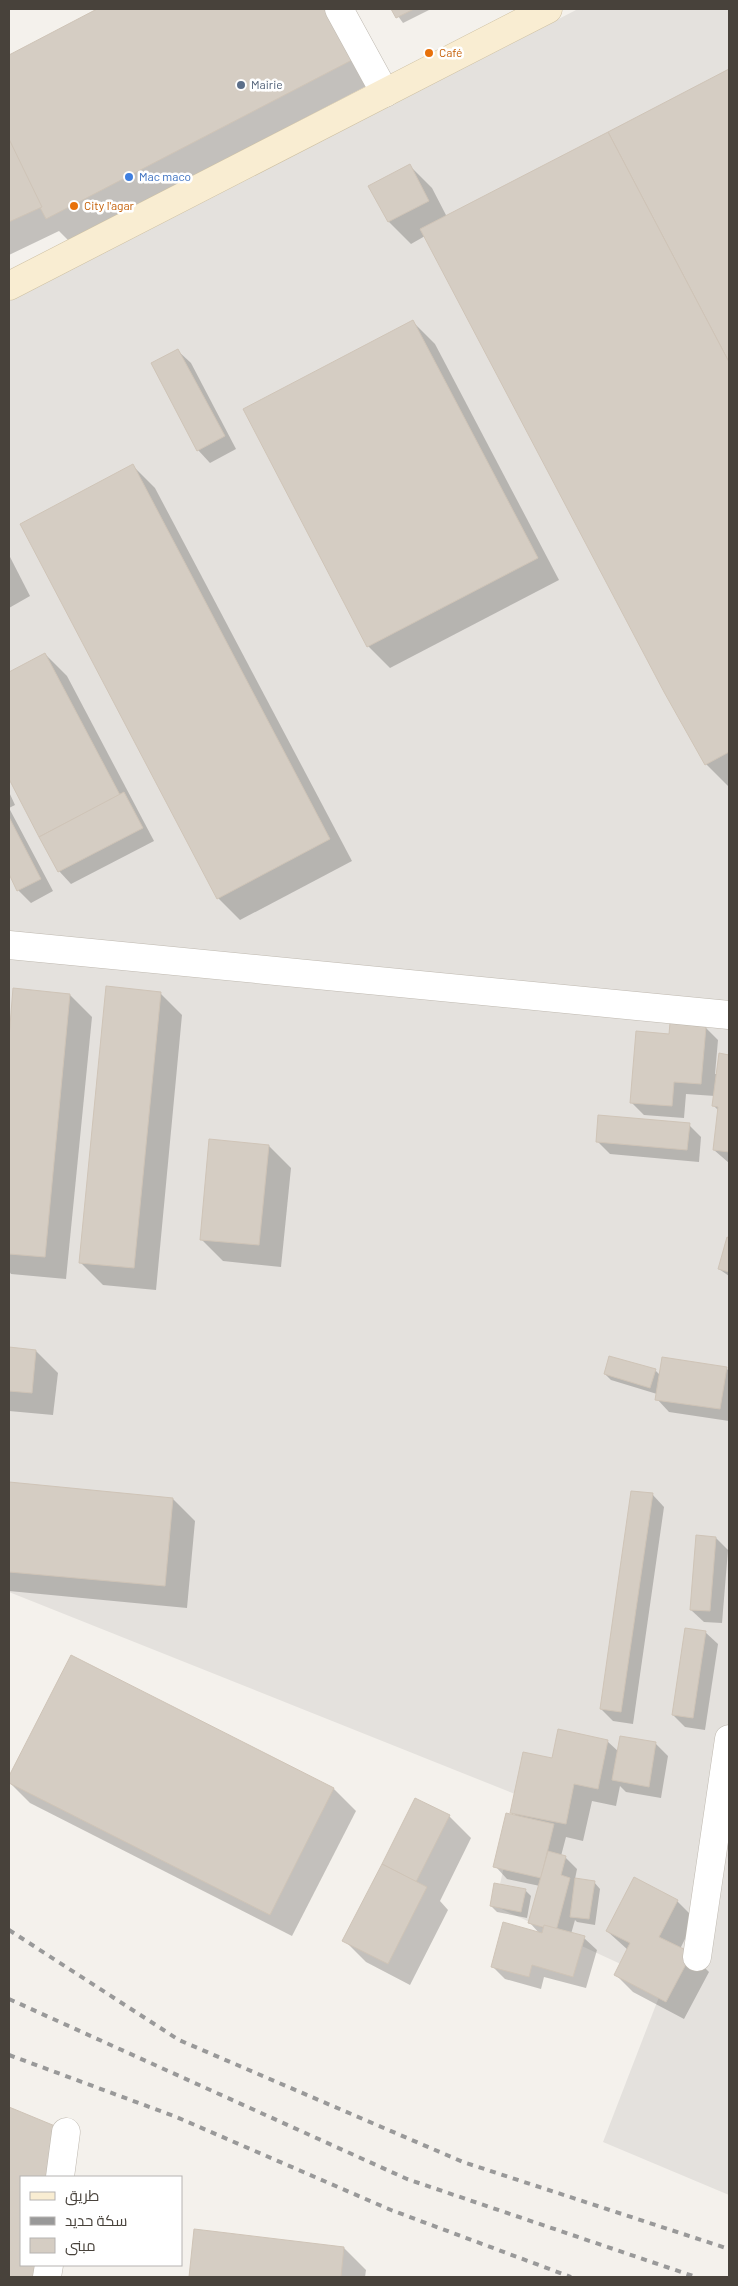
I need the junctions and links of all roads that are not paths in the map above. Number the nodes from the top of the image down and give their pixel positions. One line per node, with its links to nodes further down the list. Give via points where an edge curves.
1 (339, 9): 3 (street)
2 (548, 9): 3 (street)
3 (385, 93): 4 (street)
4 (9, 286)
5 (9, 945): 6 (street)
6 (729, 1015)
7 (729, 1739): 8 (street)
8 (697, 1957)
9 (66, 2132): 10 (street)
10 (60, 2176)

